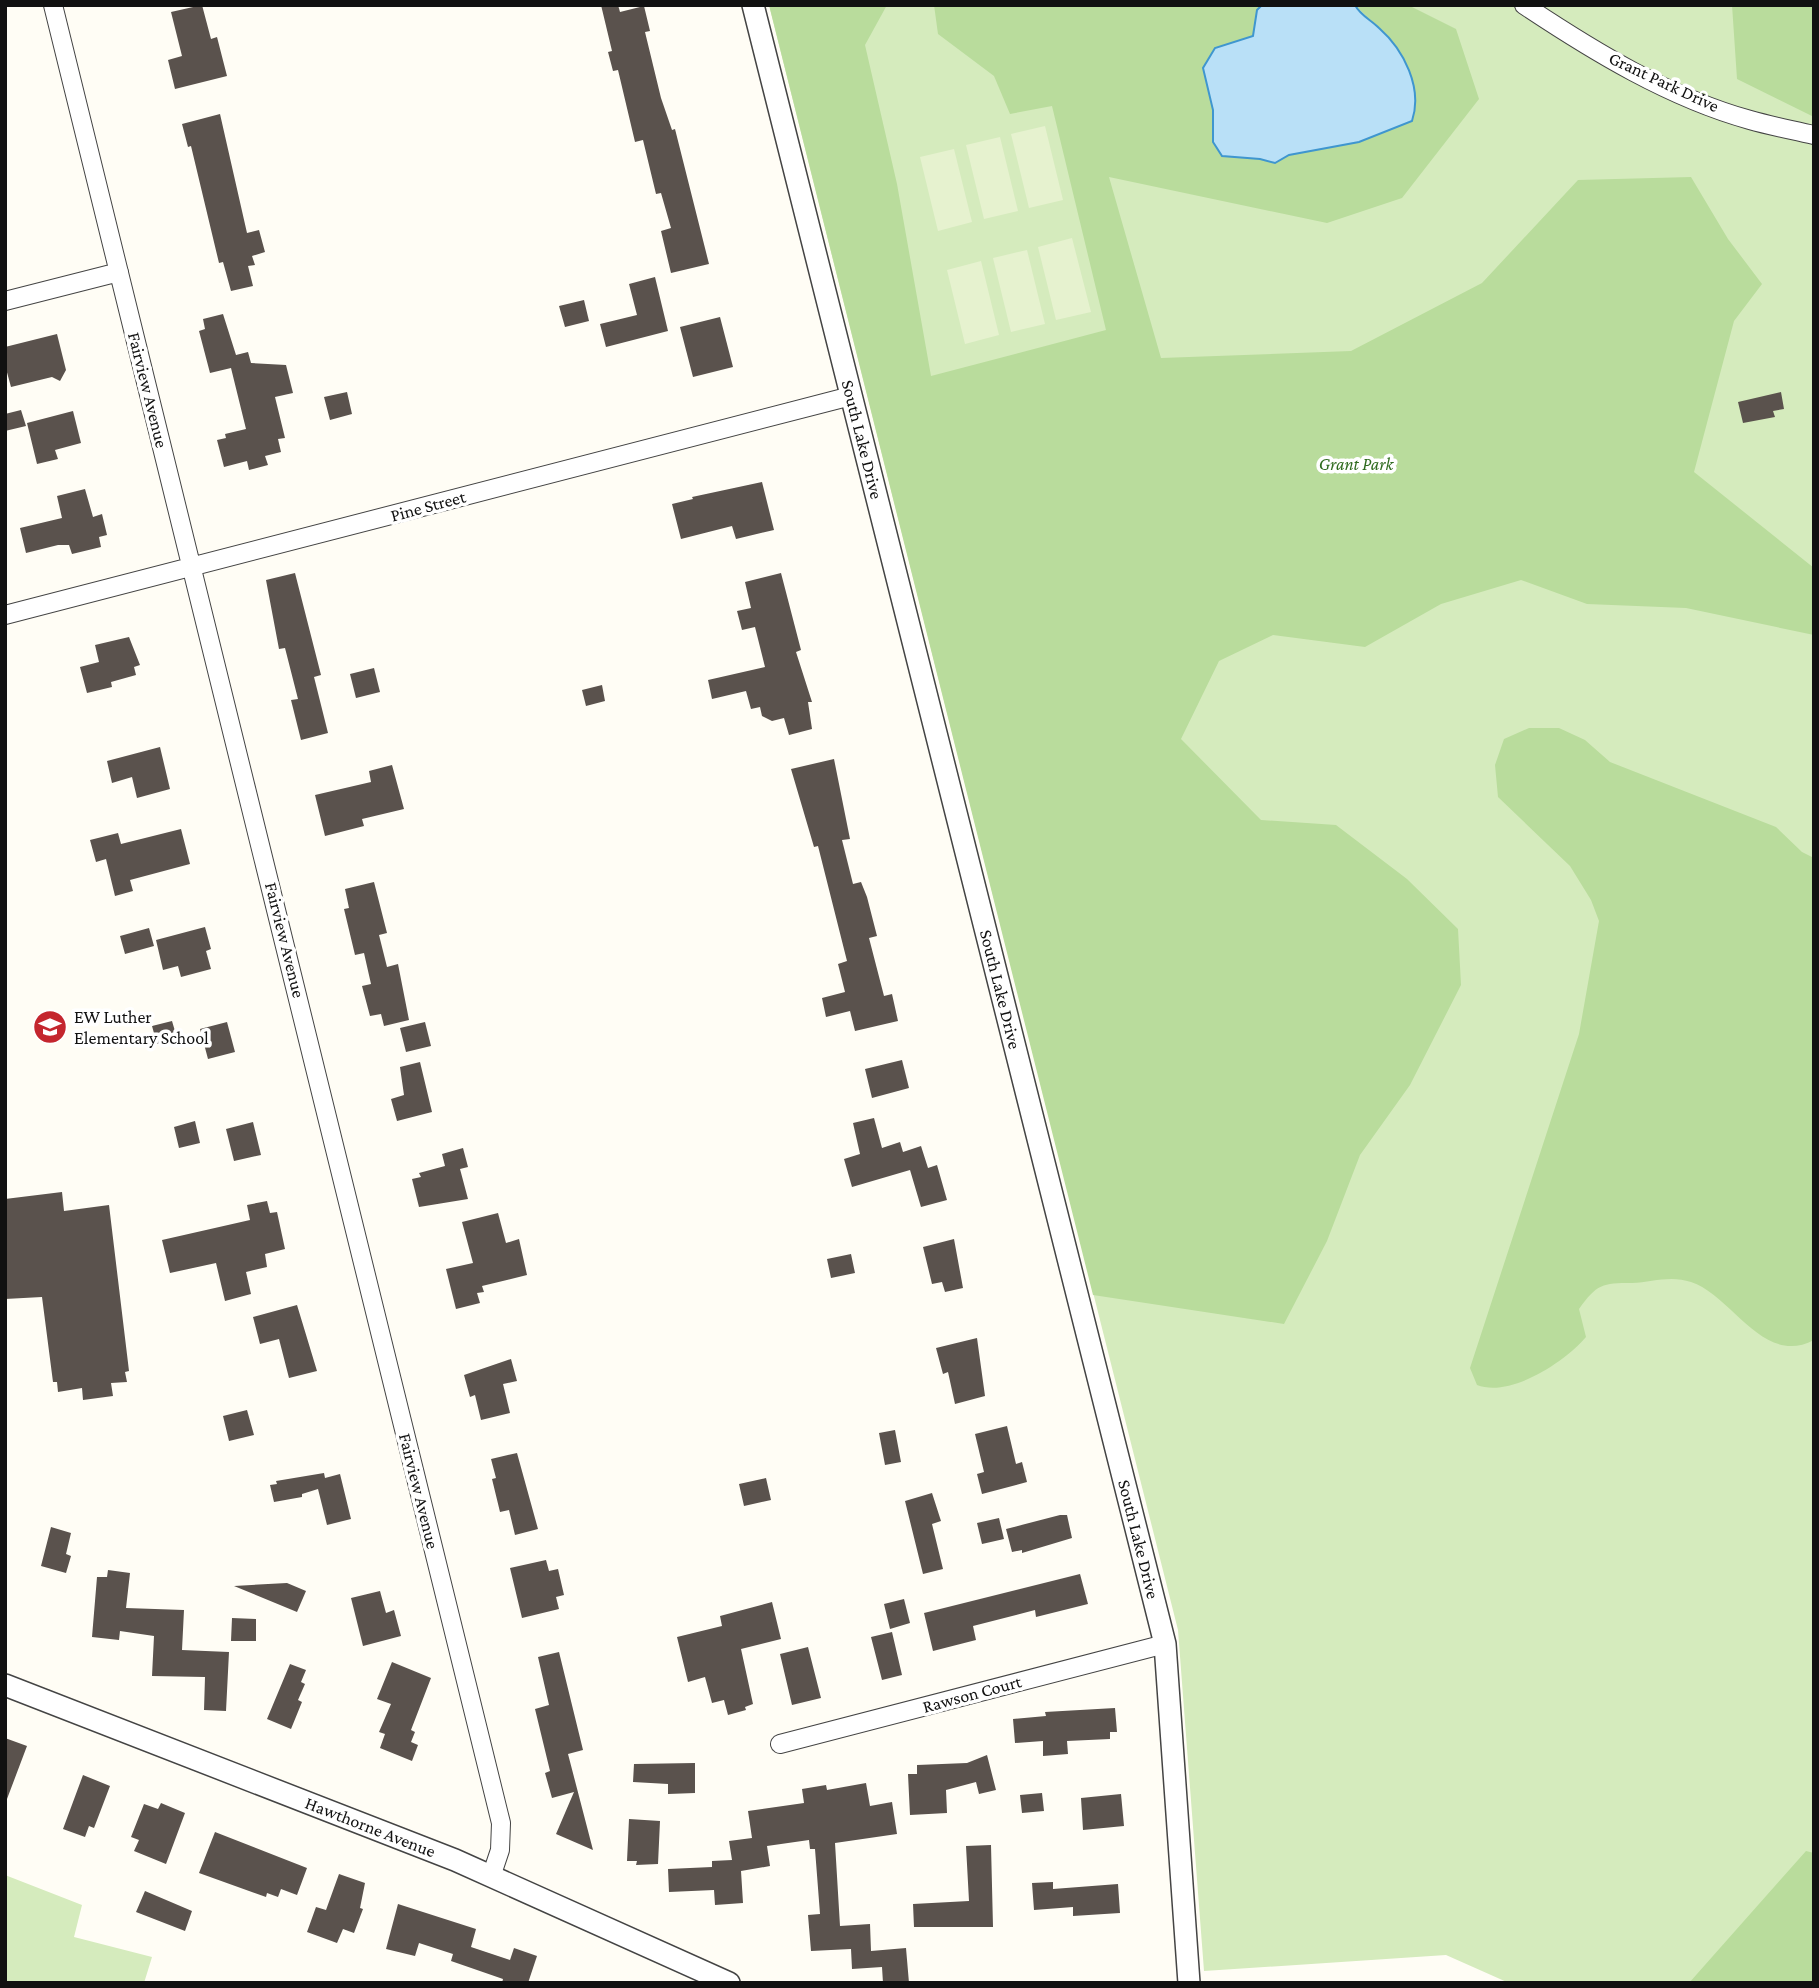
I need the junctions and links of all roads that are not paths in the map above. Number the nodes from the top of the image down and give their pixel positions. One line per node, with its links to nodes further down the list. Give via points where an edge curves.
1 (53, 5): 5 (street, Fairview Avenue)
2 (753, 5): 7 (street, South Lake Drive)
3 (1524, 5): 4 (street, Grant Park Drive, via 1582,43 1672,89 1748,120)
4 (1814, 135)
5 (118, 272): 6 (street); 8 (street, Fairview Avenue)
6 (5, 301)
7 (851, 396): 8 (street, Pine Street); 10 (street, South Lake Drive)
8 (193, 567): 9 (street, Pine Street); 13 (street, Fairview Avenue, via 500,1823 500,1850)
9 (5, 615)
10 (1165, 1644): 12 (street, Rawson Court); 15 (street, South Lake Drive)
11 (5, 1685): 13 (street, Hawthorne Avenue)
12 (780, 1744)
13 (491, 1877): 14 (street, Hawthorne Avenue)
14 (729, 1983)
15 (1189, 1983)

